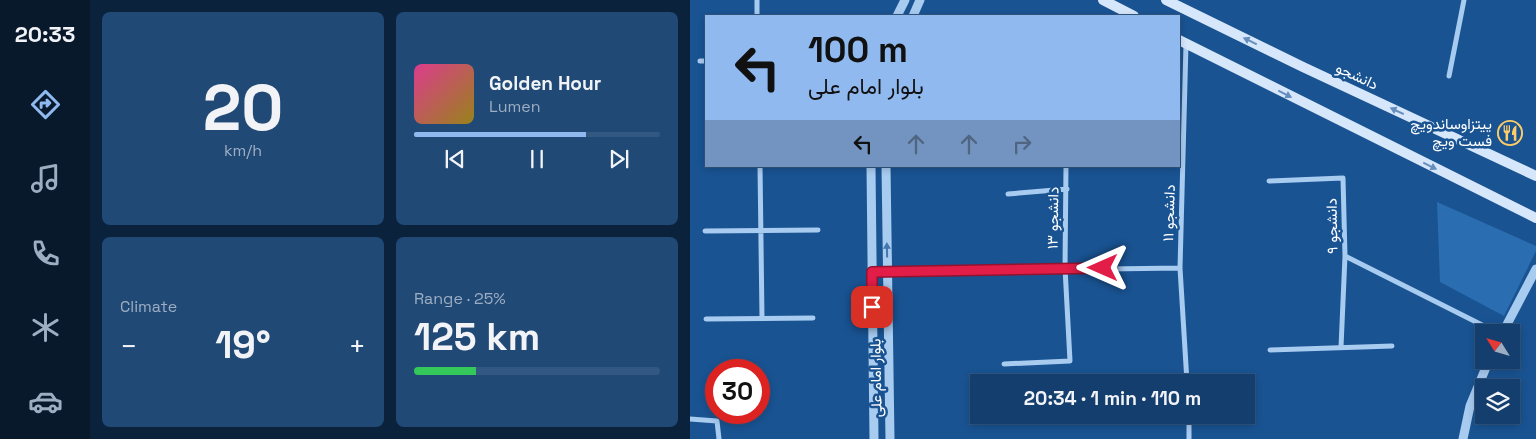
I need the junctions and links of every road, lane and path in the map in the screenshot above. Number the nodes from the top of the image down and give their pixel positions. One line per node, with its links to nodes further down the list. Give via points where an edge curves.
1 (756, 0): 7 (street)
2 (905, 0): 8 (street)
3 (920, 0): 9 (street)
4 (1103, 0): 10 (main road)
5 (1166, 0): 17 (main road, دانشجو, one-way to 5, via 1303,68)
6 (1464, 0): 12 (street)
7 (757, 15)
8 (898, 15)
9 (912, 15)
10 (1132, 15)
11 (1183, 42): 21 (main road, one-way to 21); 27 (street, دانشجو ۱۱)
12 (1449, 76)
13 (760, 167): 24 (street)
14 (871, 167): 30 (street, بلوار امام علی)
15 (886, 167): 29 (street, بلوار امام علی, one-way to 15)
16 (1066, 167): 19 (street, دانشجو ۱۳)
17 (1536, 176)
18 (1269, 181): 25 (street, دانشجو ۹, via 1343,178)
19 (1067, 189): 20 (street); 26 (street, دانشجو ۱۳)
20 (1008, 194)
21 (1536, 218)
22 (818, 230): 24 (street)
23 (705, 231): 24 (street)
24 (761, 231): 31 (street)
25 (1345, 256): 34 (street); 37 (street, دانشجو ۹)
26 (1065, 268): 27 (street); 29 (street); 39 (street, دانشجو ۱۳, via 1070,361)
27 (1180, 268): 41 (street, دانشجو ۱۱)
28 (1536, 269): 35 (street)
29 (887, 270): 30 (street); 46 (street, بلوار امام علی)
30 (872, 272): 45 (street, بلوار امام علی)
31 (762, 318): 32 (street); 33 (street)
32 (813, 318)
33 (706, 319)
34 (1480, 324)
35 (1507, 324)
36 (1392, 346): 37 (street)
37 (1342, 347): 38 (street)
38 (1270, 350)
39 (1004, 364)
40 (1485, 369): 48 (street, via 1470,406)
41 (1187, 374)
42 (690, 419): 44 (street, via 717,421)
43 (1189, 424): 47 (street)
44 (718, 439)
45 (874, 439)
46 (890, 439)
47 (1189, 439)
48 (1463, 439)

